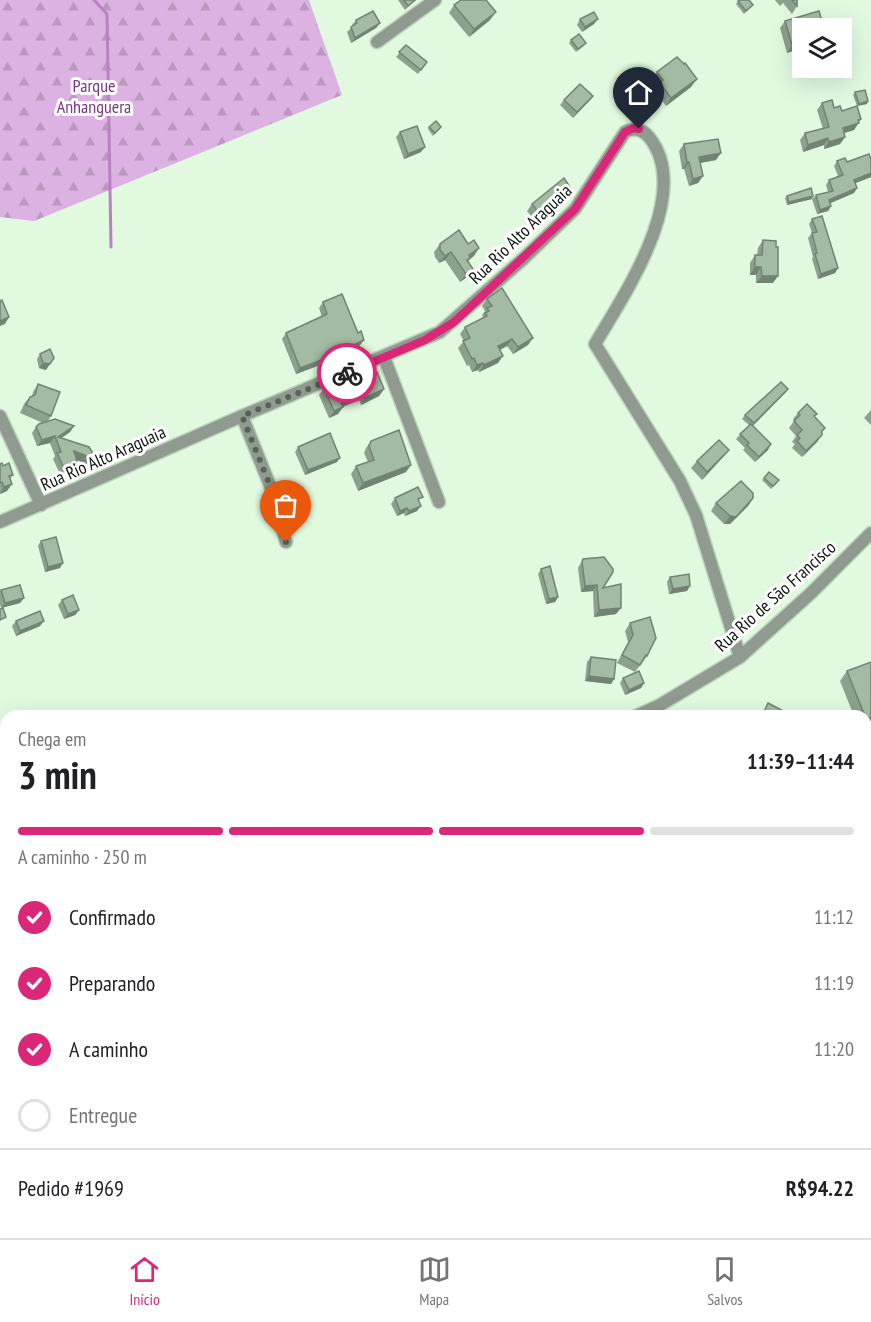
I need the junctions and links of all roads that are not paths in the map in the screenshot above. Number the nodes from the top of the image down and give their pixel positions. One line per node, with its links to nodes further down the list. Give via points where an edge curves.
1 (435, 0): 2 (street)
2 (376, 42)
3 (384, 357): 5 (street, Rua Rio Alto Araguaia); 6 (street); 11 (street, Rua Rio Alto Araguaia, via 425,340 454,322 575,209 625,132 634,128 646,133 661,166 660,209 637,274 595,344 688,498)
4 (0, 416): 7 (street)
5 (242, 416): 7 (street, Rua Rio Alto Araguaia); 10 (street, via 271,488)
6 (439, 502)
7 (41, 505): 8 (street, Rua Rio Alto Araguaia)
8 (0, 522)
9 (871, 533): 11 (street, Rua Rio de São Francisco)
10 (286, 542)
11 (740, 657): 12 (street, Rua Rio de São Francisco)
12 (662, 710)

